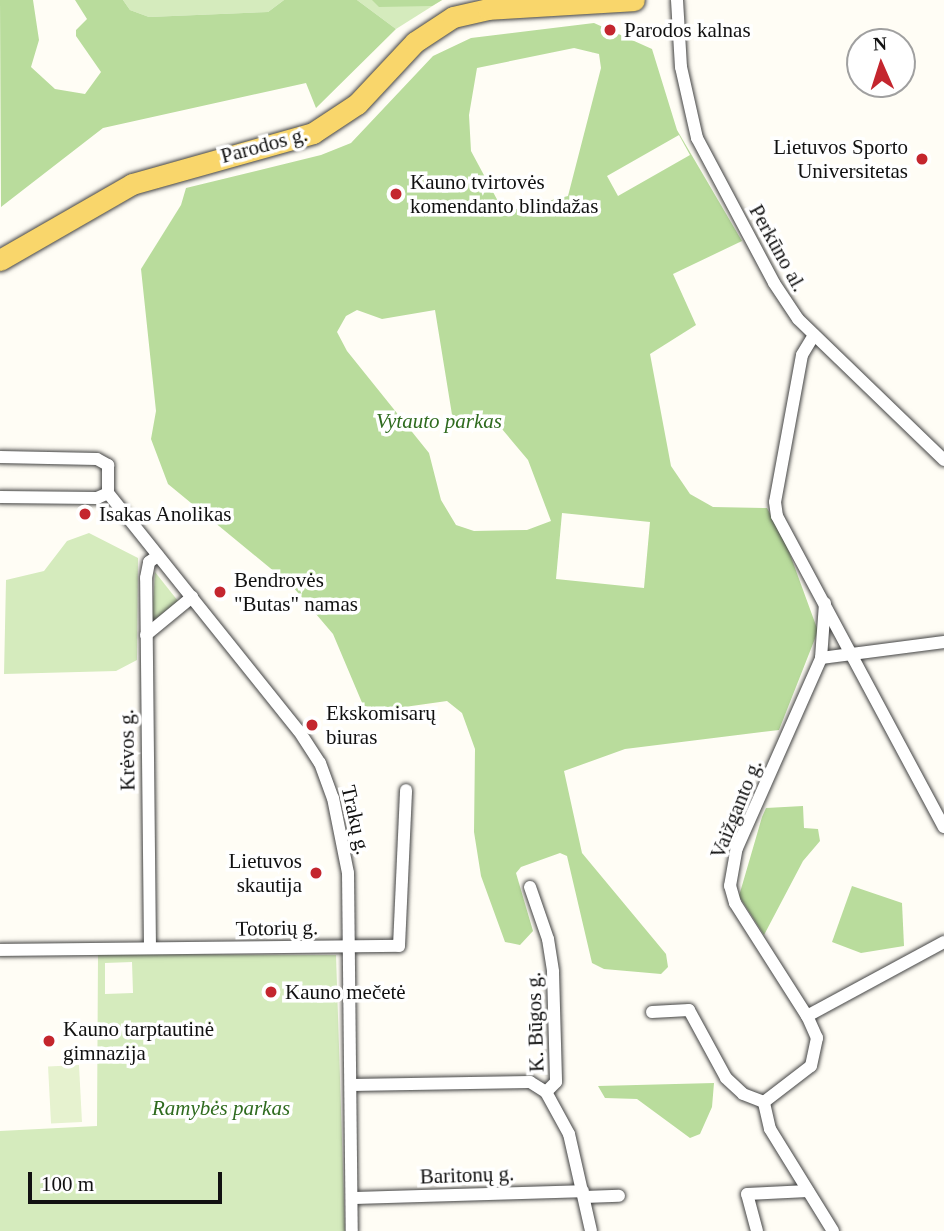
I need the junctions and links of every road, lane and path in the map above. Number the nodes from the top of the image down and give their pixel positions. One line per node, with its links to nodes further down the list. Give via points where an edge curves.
1 (634, 0): 3 (main road, Parodos g., via 488,9 453,17 415,42 358,104 313,133 132,184)
2 (677, 0): 4 (street, Perkūno al., via 681,67 697,138 779,291)
3 (0, 260)
4 (814, 335): 6 (street, Perkūno al.); 11 (street, via 802,355 775,502 777,516)
5 (0, 457): 7 (street, via 97,459 108,465)
6 (944, 460)
7 (108, 493): 8 (street, via 97,498); 9 (street, Trakų g.)
8 (0, 497)
9 (158, 556): 10 (street, Trakų g.); 12 (street, Krėvos g., via 149,562 146,578)
10 (192, 597): 12 (street); 20 (street, Trakų g., via 320,763 333,798 348,873)
11 (825, 603): 14 (street); 15 (street, Vaižganto g.)
12 (146, 635): 21 (street, Krėvos g.)
13 (944, 642): 14 (street)
14 (853, 654): 15 (street); 17 (street)
15 (821, 658): 24 (street, Vaižganto g., via 737,848 730,886 735,903)
16 (406, 790): 20 (street, Totorių g., via 399,946)
17 (944, 827)
18 (530, 887): 26 (street, K. Būgos g., via 548,939 553,972 556,1082)
19 (944, 942): 24 (street)
20 (350, 946): 21 (street, Totorių g.); 25 (street, Trakų g.)
21 (150, 948): 22 (street, Totorių g.)
22 (0, 950)
23 (652, 1012): 27 (street, via 689,1010 726,1078 743,1094)
24 (807, 1016): 27 (street, Vaižganto g., via 817,1038 811,1066)
25 (351, 1085): 26 (street, via 530,1082); 31 (street, Trakų g.)
26 (546, 1092): 29 (street, K. Būgos g., via 569,1134)
27 (764, 1102): 28 (street, via 770,1129)
28 (808, 1191): 34 (street, via 747,1194); 35 (street)
29 (583, 1194): 30 (street, Baritonų g.); 31 (street, Baritonų g.); 33 (street, K. Būgos g.)
30 (619, 1196)
31 (352, 1198): 32 (street, Trakų g.)
32 (352, 1231)
33 (592, 1231)
34 (757, 1231)
35 (833, 1231)

